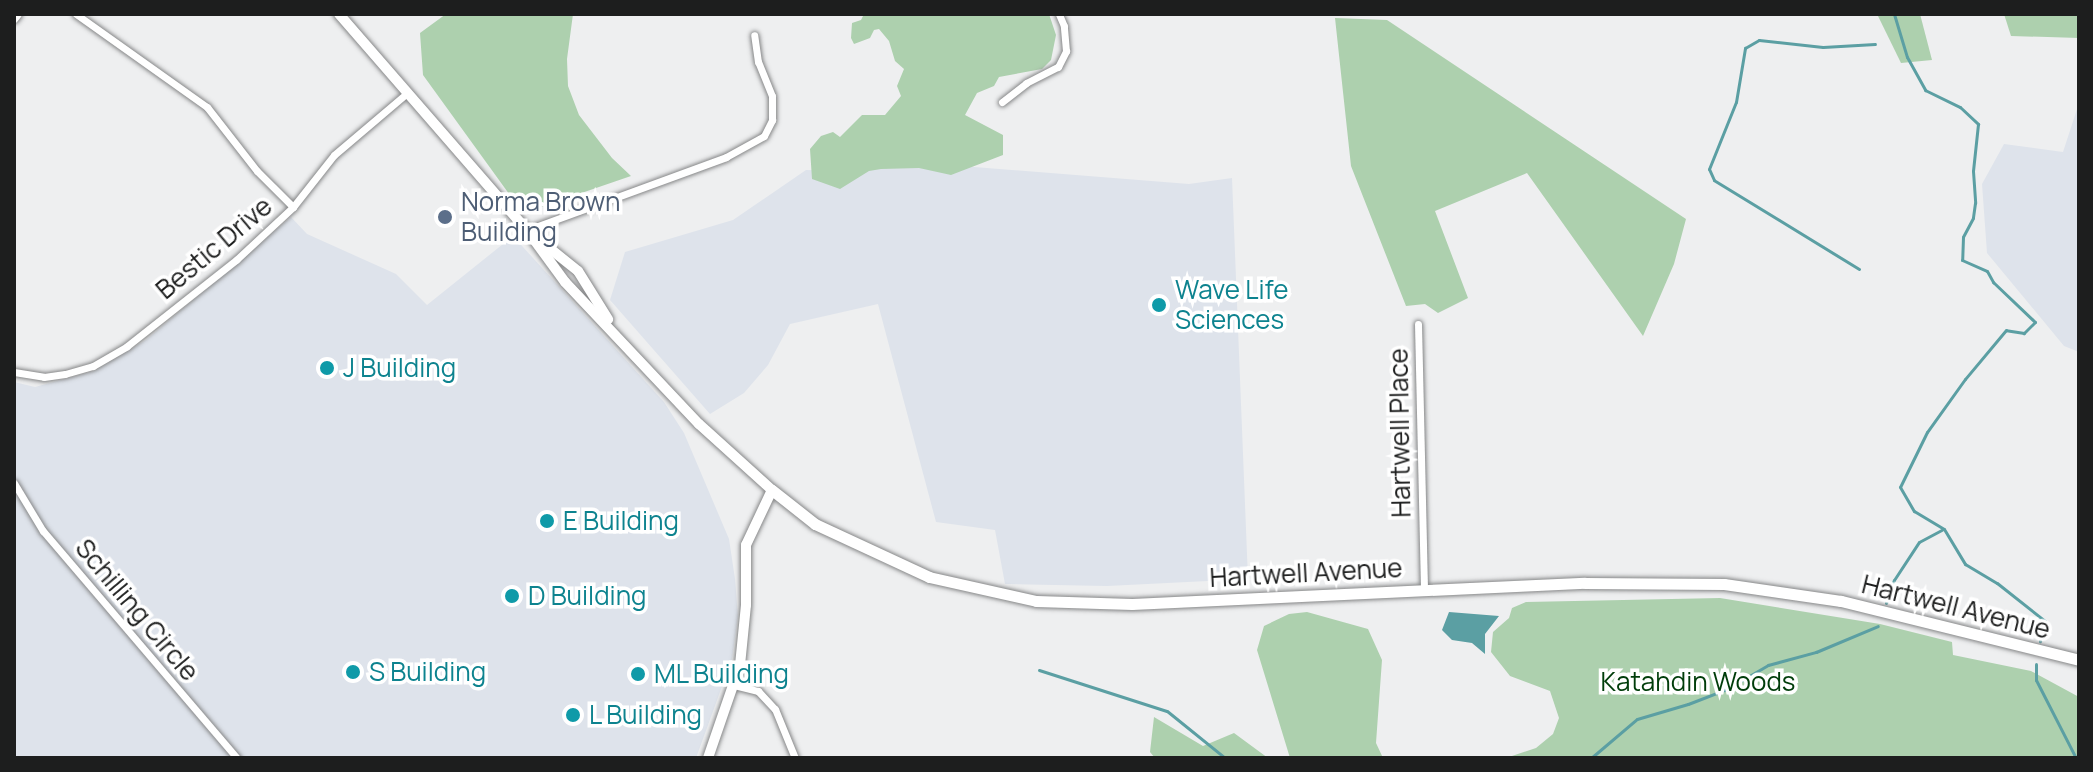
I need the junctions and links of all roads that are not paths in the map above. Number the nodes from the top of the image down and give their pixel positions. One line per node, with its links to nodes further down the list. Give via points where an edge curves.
1 (18, 14): 5 (street)
2 (76, 14): 9 (street, via 207,107)
3 (339, 14): 7 (street)
4 (1059, 14): 8 (street, via 1066,51 1058,67)
5 (14, 19)
6 (754, 35): 10 (street, via 772,96 772,120 764,136 726,157)
7 (407, 93): 9 (street, Bestic Drive, via 334,155); 10 (street)
8 (1002, 102)
9 (293, 207): 13 (street, Bestic Drive, via 127,346 93,366 44,377)
10 (527, 230): 12 (street, Hartwell Avenue, via 565,282); 12 (street, Hartwell Avenue, via 578,271)
11 (1418, 324): 16 (street, Hartwell Place)
12 (618, 335): 15 (street, Hartwell Avenue, via 699,424)
13 (14, 374)
14 (14, 483): 19 (street, Schilling Circle, via 43,531)
15 (772, 490): 16 (main road, Hartwell Avenue, via 815,524 904,567 980,591 1036,601 1132,604); 18 (street, via 746,545 744,634)
16 (1424, 590): 17 (main road, Hartwell Avenue, via 1724,584 1841,601)
17 (2079, 660)
18 (734, 685): 20 (street); 21 (street, via 758,691 775,709)
19 (237, 758)
20 (708, 758)
21 (795, 758)

